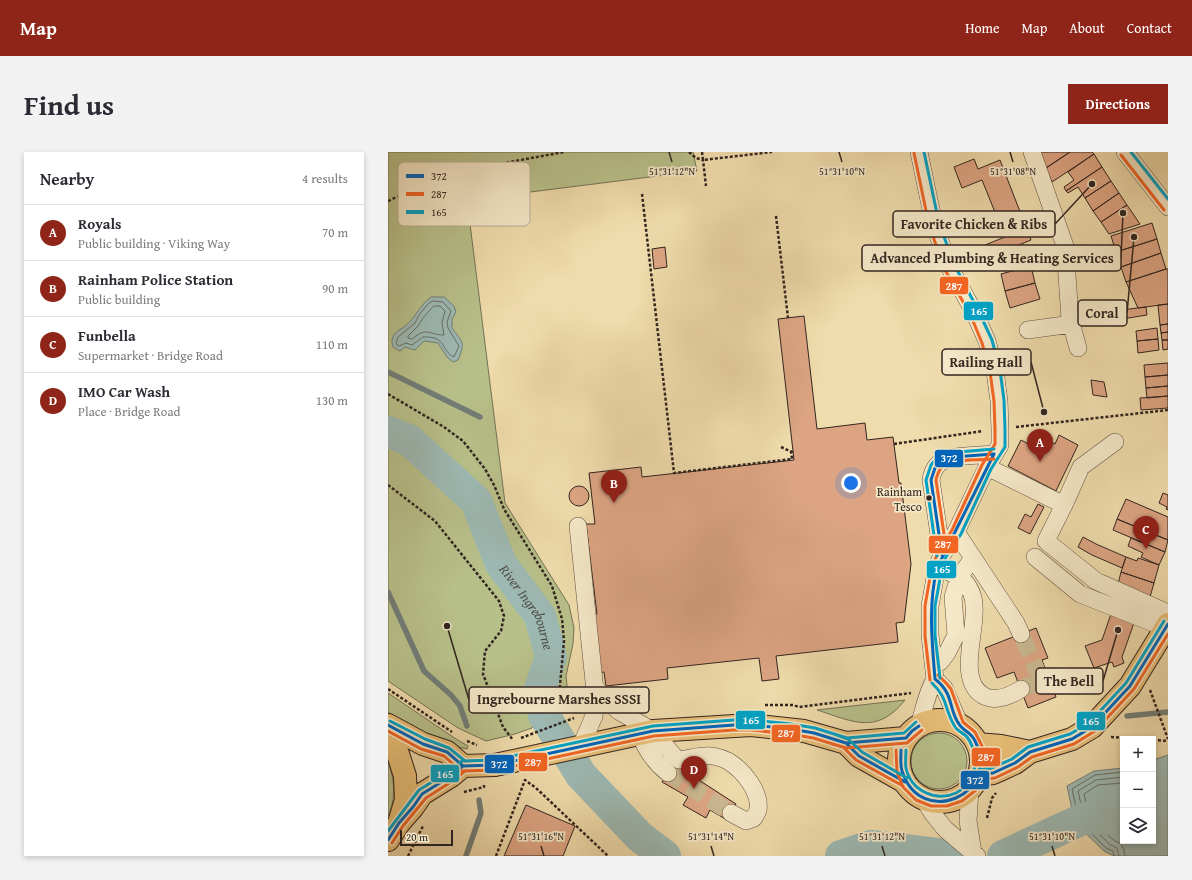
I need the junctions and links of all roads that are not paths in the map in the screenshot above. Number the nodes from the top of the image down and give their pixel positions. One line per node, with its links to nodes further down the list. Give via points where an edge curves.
1 (919, 152): 9 (street, via 934,224 949,266 987,341 995,371 1000,445)
2 (1032, 152): 5 (street, via 1065,246)
3 (1125, 152): 4 (street)
4 (1168, 208)
5 (1072, 324): 6 (street); 7 (street)
6 (1028, 330)
7 (1078, 348)
8 (1115, 442): 10 (street, via 1081,468)
9 (991, 460): 10 (street); 12 (street); 15 (street, via 951,457 935,467 931,480)
10 (1064, 505): 17 (street, via 1046,541 1096,581)
11 (578, 526): 20 (street)
12 (956, 532): 14 (street); 15 (street)
13 (1035, 557): 17 (street, via 1080,594)
14 (973, 558): 16 (street); 18 (street)
15 (939, 561): 16 (street); 19 (street, via 930,606)
16 (959, 577): 19 (street, via 953,597 956,635 948,653); 21 (street, via 969,588 974,606 969,661 972,682 978,693 997,699)
17 (1167, 622): 30 (main road, via 1130,686 1092,727 1072,739)
18 (1021, 634)
19 (934, 672): 23 (street); 24 (street)
20 (595, 687): 25 (street, via 604,698); 29 (street, via 594,716)
21 (1021, 689)
22 (388, 725): 31 (main road, via 423,744 447,752)
23 (960, 725): 24 (main road, via 939,720 929,722); 28 (main road, via 970,733)
24 (913, 732): 27 (main road); 33 (main road, via 901,749 899,760)
25 (647, 733): 27 (main road, via 751,725 804,731); 29 (main road); 32 (street, via 647,750); 36 (street, via 679,760 712,756 737,768 752,786 757,797 758,810 754,818 746,821)
26 (388, 741): 37 (main road, via 398,754 405,776 406,800)
27 (846, 743): 33 (main road, via 859,756)
28 (977, 744): 30 (main road); 34 (main road, via 981,759)
29 (581, 746): 31 (main road, via 495,765)
30 (1030, 752): 34 (main road, via 1002,770)
31 (463, 766): 37 (main road, via 422,794)
32 (668, 773)
33 (905, 782): 35 (main road, via 913,792)
34 (974, 782): 35 (main road, via 960,797 948,801 935,802); 38 (street, via 968,821)
35 (923, 798): 38 (street, via 945,829)
36 (731, 813)
37 (394, 831)
38 (975, 854)

